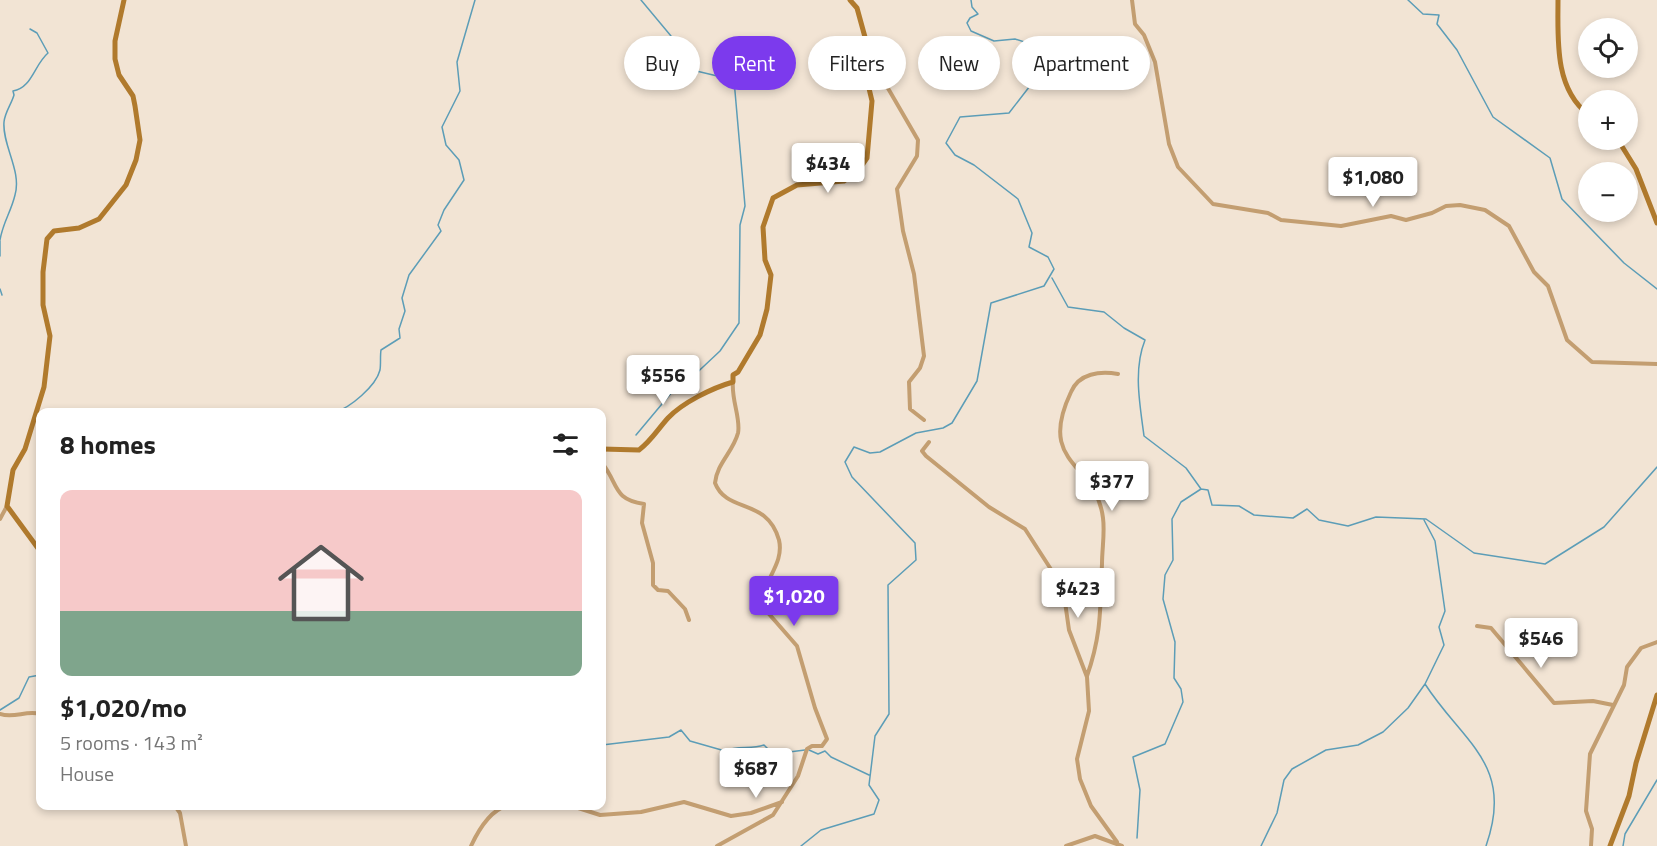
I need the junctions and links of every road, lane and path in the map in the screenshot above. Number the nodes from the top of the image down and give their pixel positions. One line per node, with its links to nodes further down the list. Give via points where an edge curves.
1 (124, 0): 14 (street, via 115,59 119,75 133,96 140,140 136,160 126,185 99,219 80,228 54,231 47,239 42,291 50,336 48,366)
2 (850, 0): 5 (street, via 857,8)
3 (1132, 0): 11 (street, via 1135,24 1155,62 1169,144 1178,167 1213,204 1268,213 1281,220 1341,226 1391,216 1406,220 1446,206 1485,210 1509,226 1534,272 1548,286 1567,340 1592,362)
4 (1558, 0): 8 (street, via 1556,39)
5 (865, 36)
6 (870, 90): 13 (street, via 873,101 864,163 844,181 807,182 784,189 768,207 763,227 765,260 771,275 767,309 760,335)
7 (889, 90): 16 (street, via 918,140 916,156 897,189 914,274 924,356 909,382 910,409)
8 (1578, 104)
9 (1624, 150): 10 (street)
10 (1657, 223)
11 (1657, 364)
12 (1118, 374): 26 (street, via 1103,371 1084,378 1073,387 1060,420 1067,459 1090,483 1103,518 1101,630)
13 (733, 382): 18 (street, via 707,389 696,400 677,409 639,450); 31 (street, via 731,393 739,429 733,446 718,466 715,483 730,500 761,512 778,536 779,559 765,591 763,607 797,646 827,739 826,744 807,749 798,776)
14 (38, 408)
15 (36, 413): 20 (street, via 25,449 13,470)
16 (924, 420)
17 (929, 442): 26 (street, via 922,451 926,456 997,512 1015,521 1034,540 1063,588 1069,630)
18 (606, 449)
19 (606, 470): 23 (street, via 619,494 628,501 644,504 642,522 653,585 668,591 685,609)
20 (7, 506): 21 (street); 22 (street)
21 (0, 519)
22 (36, 546)
23 (689, 620)
24 (1477, 626): 28 (street, via 1491,628 1554,703 1593,701)
25 (1657, 642): 28 (street, via 1641,648 1627,667 1624,685)
26 (1087, 677): 35 (street, via 1089,711 1077,759 1080,779 1091,806)
27 (1657, 695): 41 (street, via 1629,796)
28 (1612, 705): 40 (street, via 1590,754 1586,811 1592,829)
29 (0, 714): 30 (street)
30 (36, 714)
31 (782, 802): 34 (street, via 731,816 684,802 641,812 600,815); 38 (street, via 770,818)
32 (178, 810): 36 (street)
33 (496, 810): 37 (street)
34 (584, 810)
35 (1120, 844): 39 (street, via 1095,836)
36 (186, 846)
37 (471, 846)
38 (717, 846)
39 (1066, 846)
40 (1591, 846)
41 (1610, 846)

